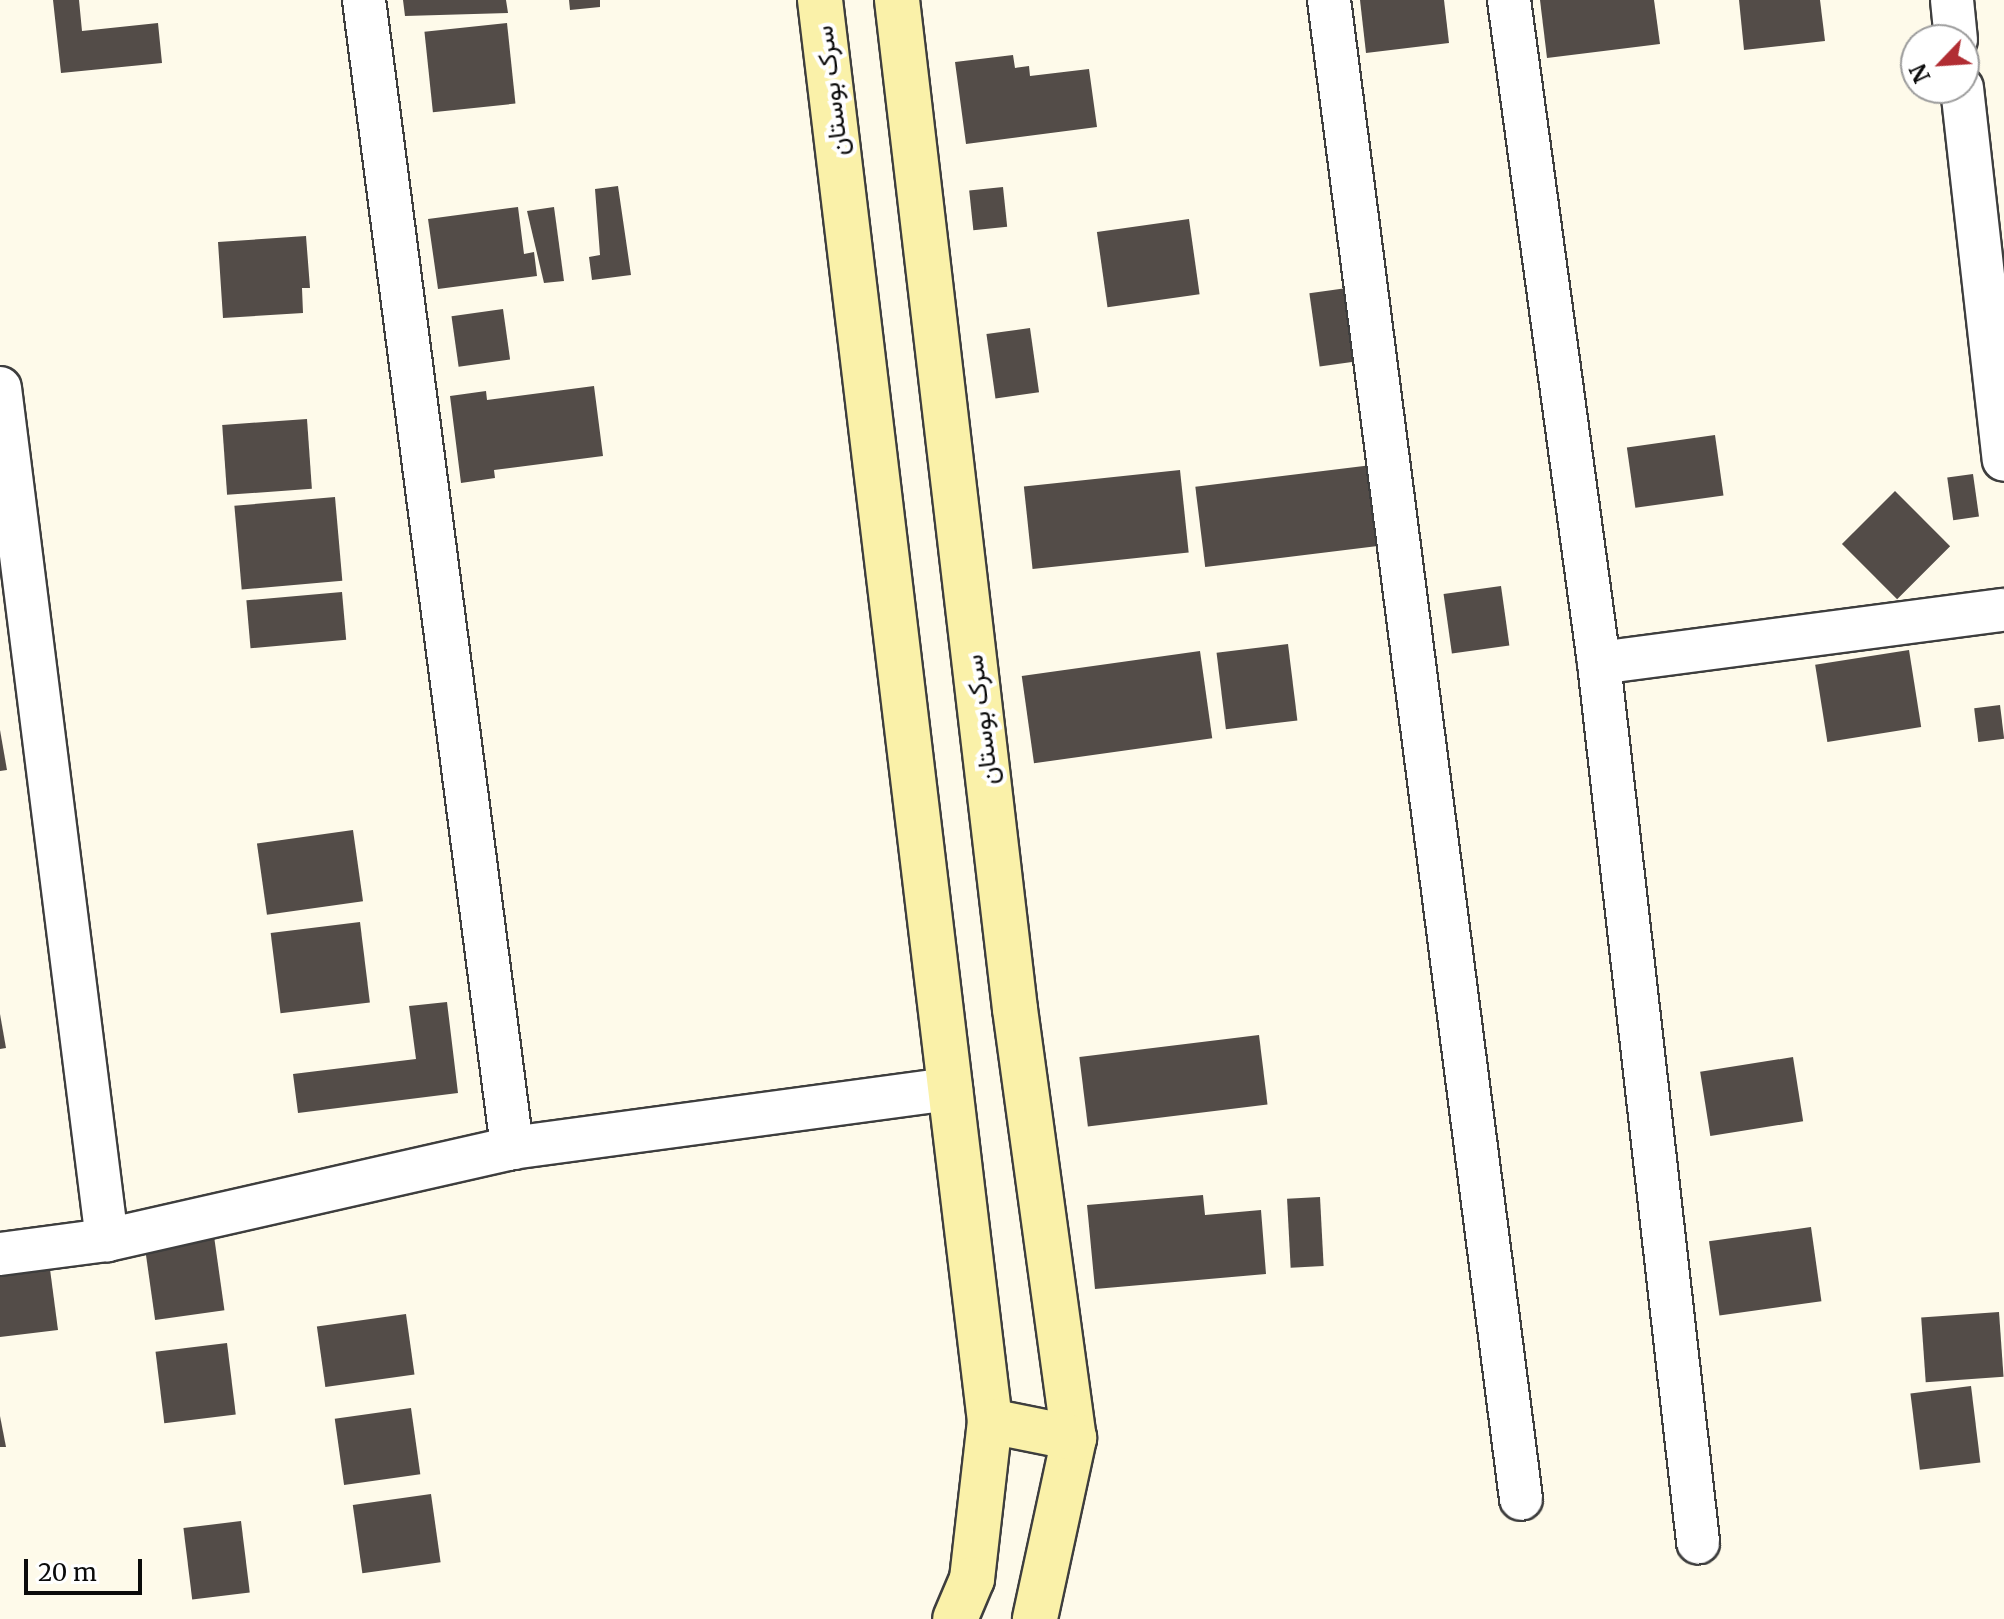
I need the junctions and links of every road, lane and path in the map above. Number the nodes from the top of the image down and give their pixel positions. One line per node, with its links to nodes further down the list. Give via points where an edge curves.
1 (364, 0): 14 (street)
2 (820, 0): 13 (street, سرک بوستان)
3 (897, 0): 18 (street, سرک بوستان, via 1013,993)
4 (1329, 0): 19 (street)
5 (1509, 0): 12 (street)
6 (1952, 0): 7 (street)
7 (1954, 24)
8 (1964, 104): 10 (street)
9 (0, 388): 15 (street)
10 (2004, 460)
11 (2004, 610): 12 (street)
12 (1599, 663): 20 (street)
13 (951, 1089): 14 (street); 17 (street, سرک بوستان)
14 (512, 1148): 15 (street)
15 (107, 1240): 16 (street)
16 (0, 1254)
17 (990, 1421): 18 (street); 21 (street, سرک بوستان, via 972,1579)
18 (1074, 1438): 22 (street, سرک بوستان)
19 (1521, 1499)
20 (1698, 1542)
21 (955, 1619)
22 (1035, 1619)

